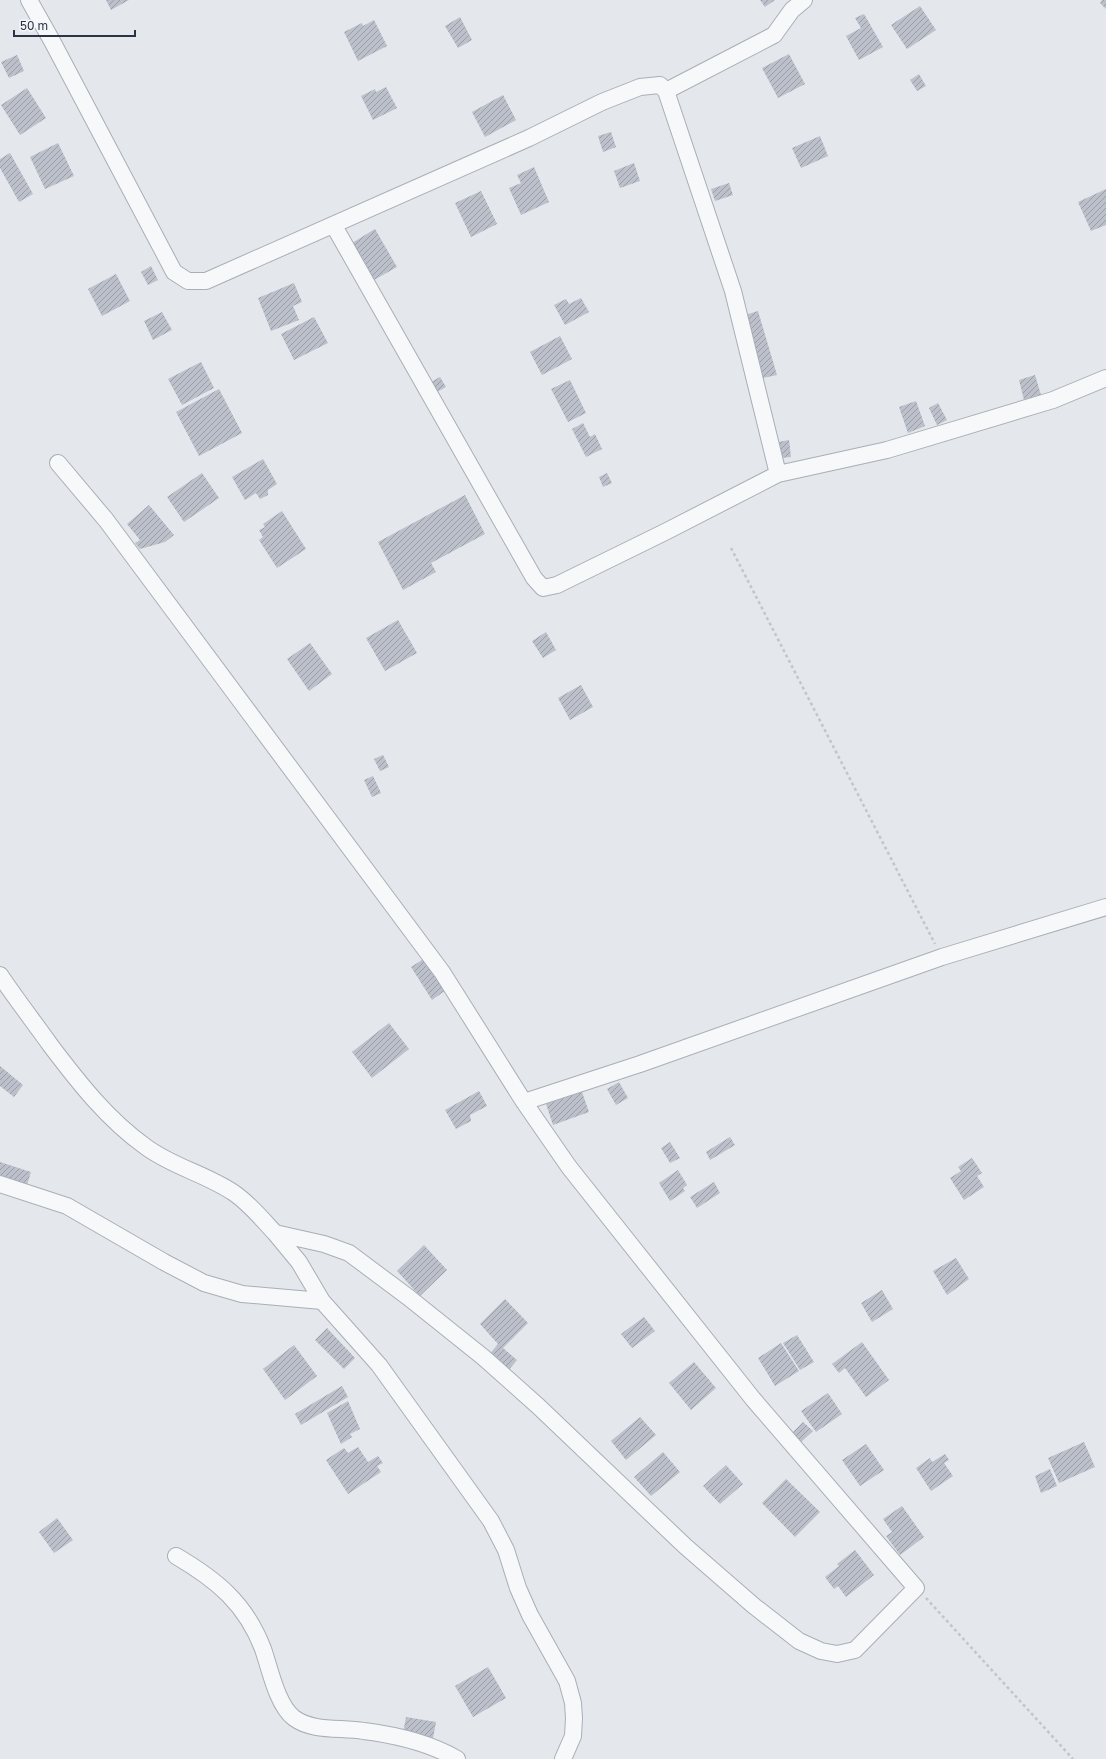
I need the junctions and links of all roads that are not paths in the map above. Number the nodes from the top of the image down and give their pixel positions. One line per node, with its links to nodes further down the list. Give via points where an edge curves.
1 (29, 0): 4 (street, via 174,272 188,281 206,281)
2 (804, 0): 3 (street, via 792,10 774,35)
3 (666, 91): 4 (street, via 660,85 640,87 602,102 529,138); 7 (street, via 733,291)
4 (334, 226): 7 (street, via 534,578 543,588 557,585)
5 (1106, 378): 7 (street, via 1053,400 887,450)
6 (58, 463): 10 (street, via 106,520 425,948)
7 (778, 474)
8 (1106, 907): 10 (street, via 942,957 640,1064)
9 (0, 975): 12 (street, via 79,1082 121,1128 171,1163 234,1193)
10 (524, 1102): 12 (street, via 569,1167 753,1399 916,1588 855,1650 837,1654 821,1651 799,1641 754,1606 685,1546 483,1357 349,1253 324,1244)
11 (0, 1184): 13 (street, via 67,1206 204,1283 242,1294)
12 (275, 1233): 13 (street, via 299,1262)
13 (322, 1300): 16 (street, via 379,1364 491,1521 506,1550 530,1615 567,1681 574,1718 573,1736)
14 (176, 1556): 15 (street, via 204,1572 243,1610 263,1648 286,1710 292,1716 315,1727 364,1731 414,1741)
15 (457, 1759)
16 (563, 1759)

